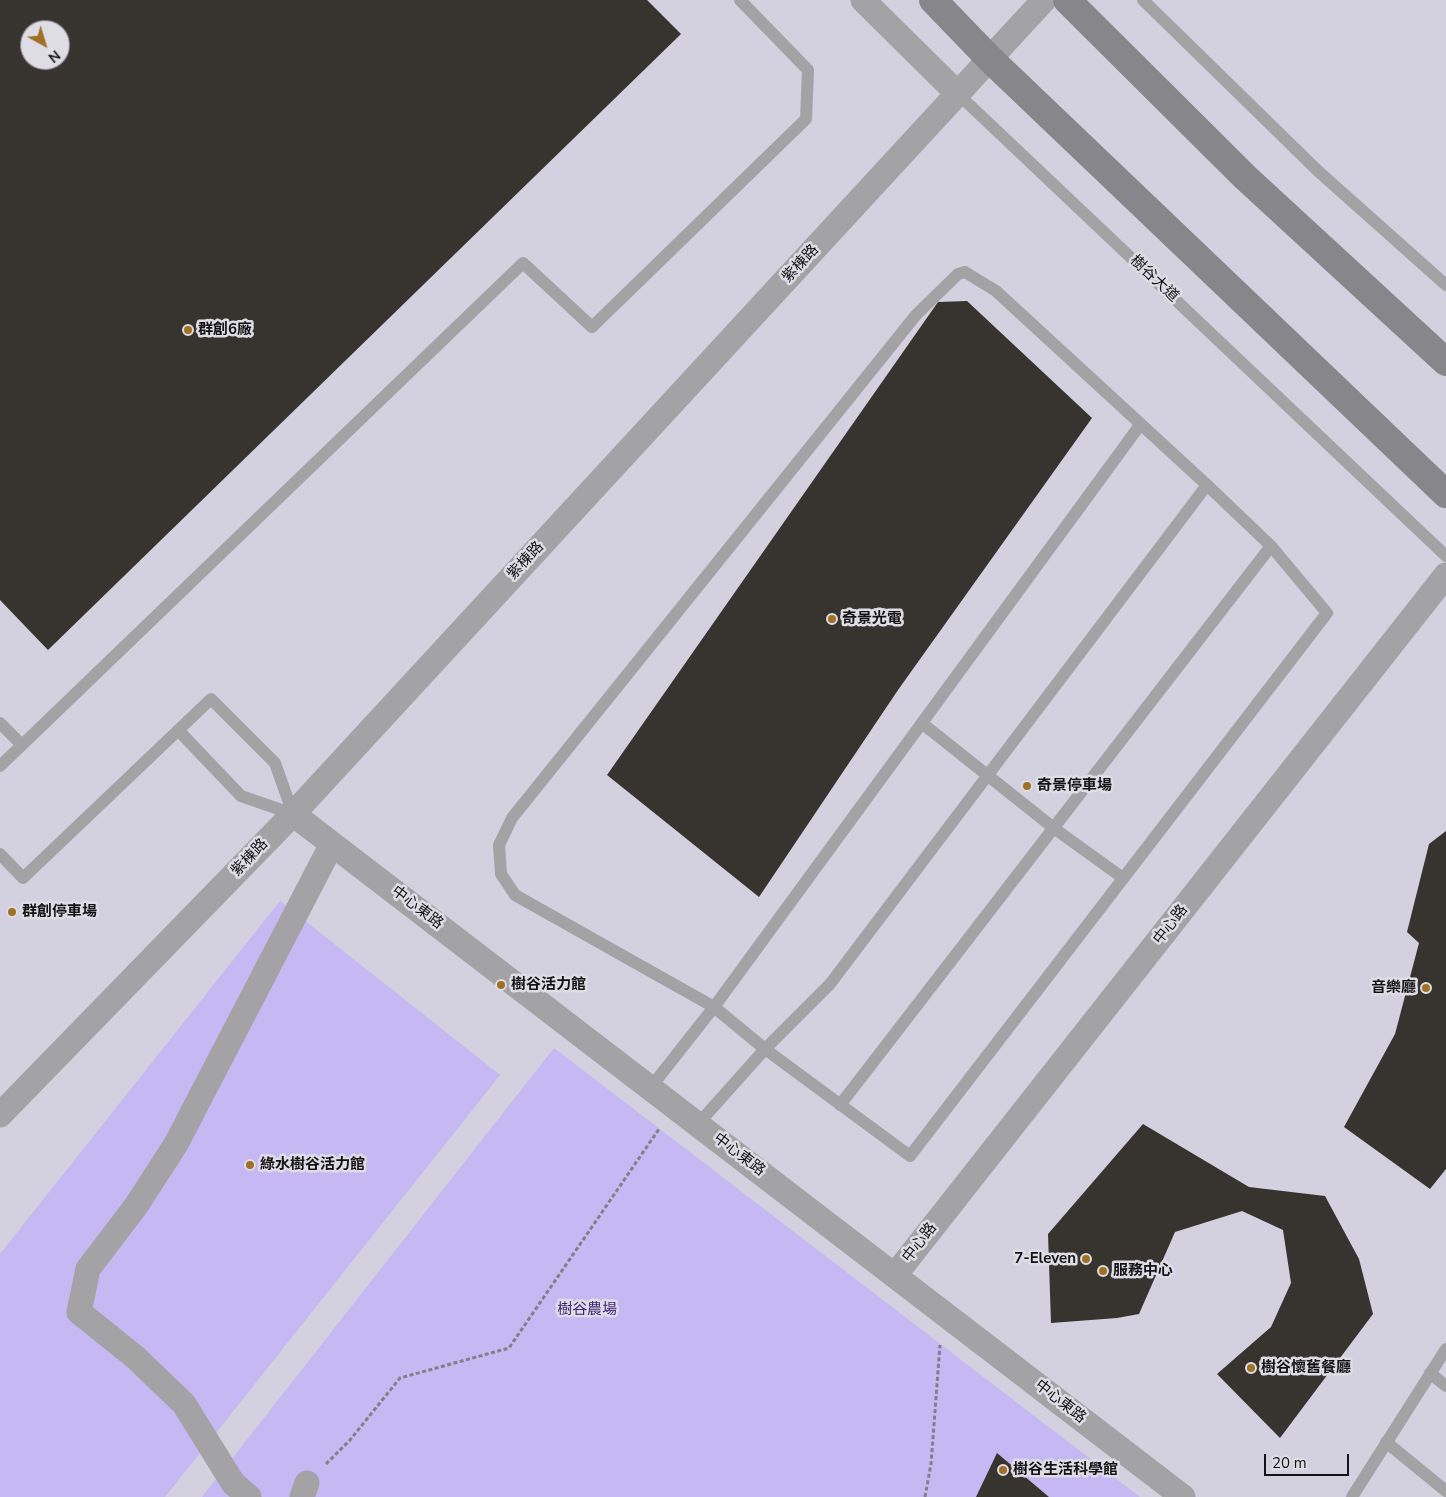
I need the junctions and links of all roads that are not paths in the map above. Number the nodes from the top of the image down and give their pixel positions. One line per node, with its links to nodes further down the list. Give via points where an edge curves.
1 (740, 0): 20 (lane, via 808,70 806,119 592,327 523,263)
2 (863, 0): 8 (street, 樹谷大道)
3 (933, 0): 7 (street)
4 (1044, 0): 7 (street, 紫棟路)
5 (1067, 0): 10 (street, via 1245,177)
6 (1143, 0): 9 (lane, via 1318,171)
7 (990, 59): 8 (street, 紫棟路); 13 (street)
8 (958, 94): 15 (lane, 樹谷大道); 23 (street, 紫棟路)
9 (1446, 285)
10 (1446, 362)
11 (1140, 425): 12 (lane); 18 (lane); 28 (lane, via 996,292 965,272 958,274 916,315 512,818 499,845 501,874 515,896)
12 (1207, 485): 14 (lane); 22 (lane)
13 (1446, 494)
14 (1271, 546): 24 (lane); 27 (lane, via 1327,613)
15 (1446, 556)
16 (1446, 575): 34 (street, 中心路)
17 (0, 723): 20 (lane)
18 (923, 724): 22 (lane); 28 (lane)
19 (178, 730): 23 (lane, via 241,796); 23 (lane, via 211,699 275,763); 26 (lane, via 23,878)
20 (22, 746): 21 (lane)
21 (0, 766)
22 (987, 773): 24 (lane); 29 (lane, via 830,984)
23 (293, 814): 25 (street, 中心東路); 32 (street, 紫棟路)
24 (1056, 829): 27 (lane); 31 (lane)
25 (332, 844): 30 (street, 中心東路); 40 (street, via 176,1144 136,1206 88,1269 79,1312 135,1357 184,1404 233,1483)
26 (0, 854)
27 (1123, 878): 31 (lane, via 910,1156)
28 (714, 1007): 29 (lane); 30 (lane)
29 (765, 1049): 31 (lane); 33 (lane)
30 (651, 1088): 33 (street, 中心東路)
31 (840, 1104)
32 (0, 1115)
33 (698, 1124): 34 (street, 中心東路)
34 (896, 1275): 41 (street, 中心東路)
35 (1446, 1349): 36 (lane)
36 (1430, 1373): 37 (lane); 38 (lane)
37 (1446, 1386)
38 (1386, 1442): 39 (lane); 42 (lane)
39 (1446, 1491)
40 (249, 1497)
41 (1183, 1497)
42 (1352, 1497)

